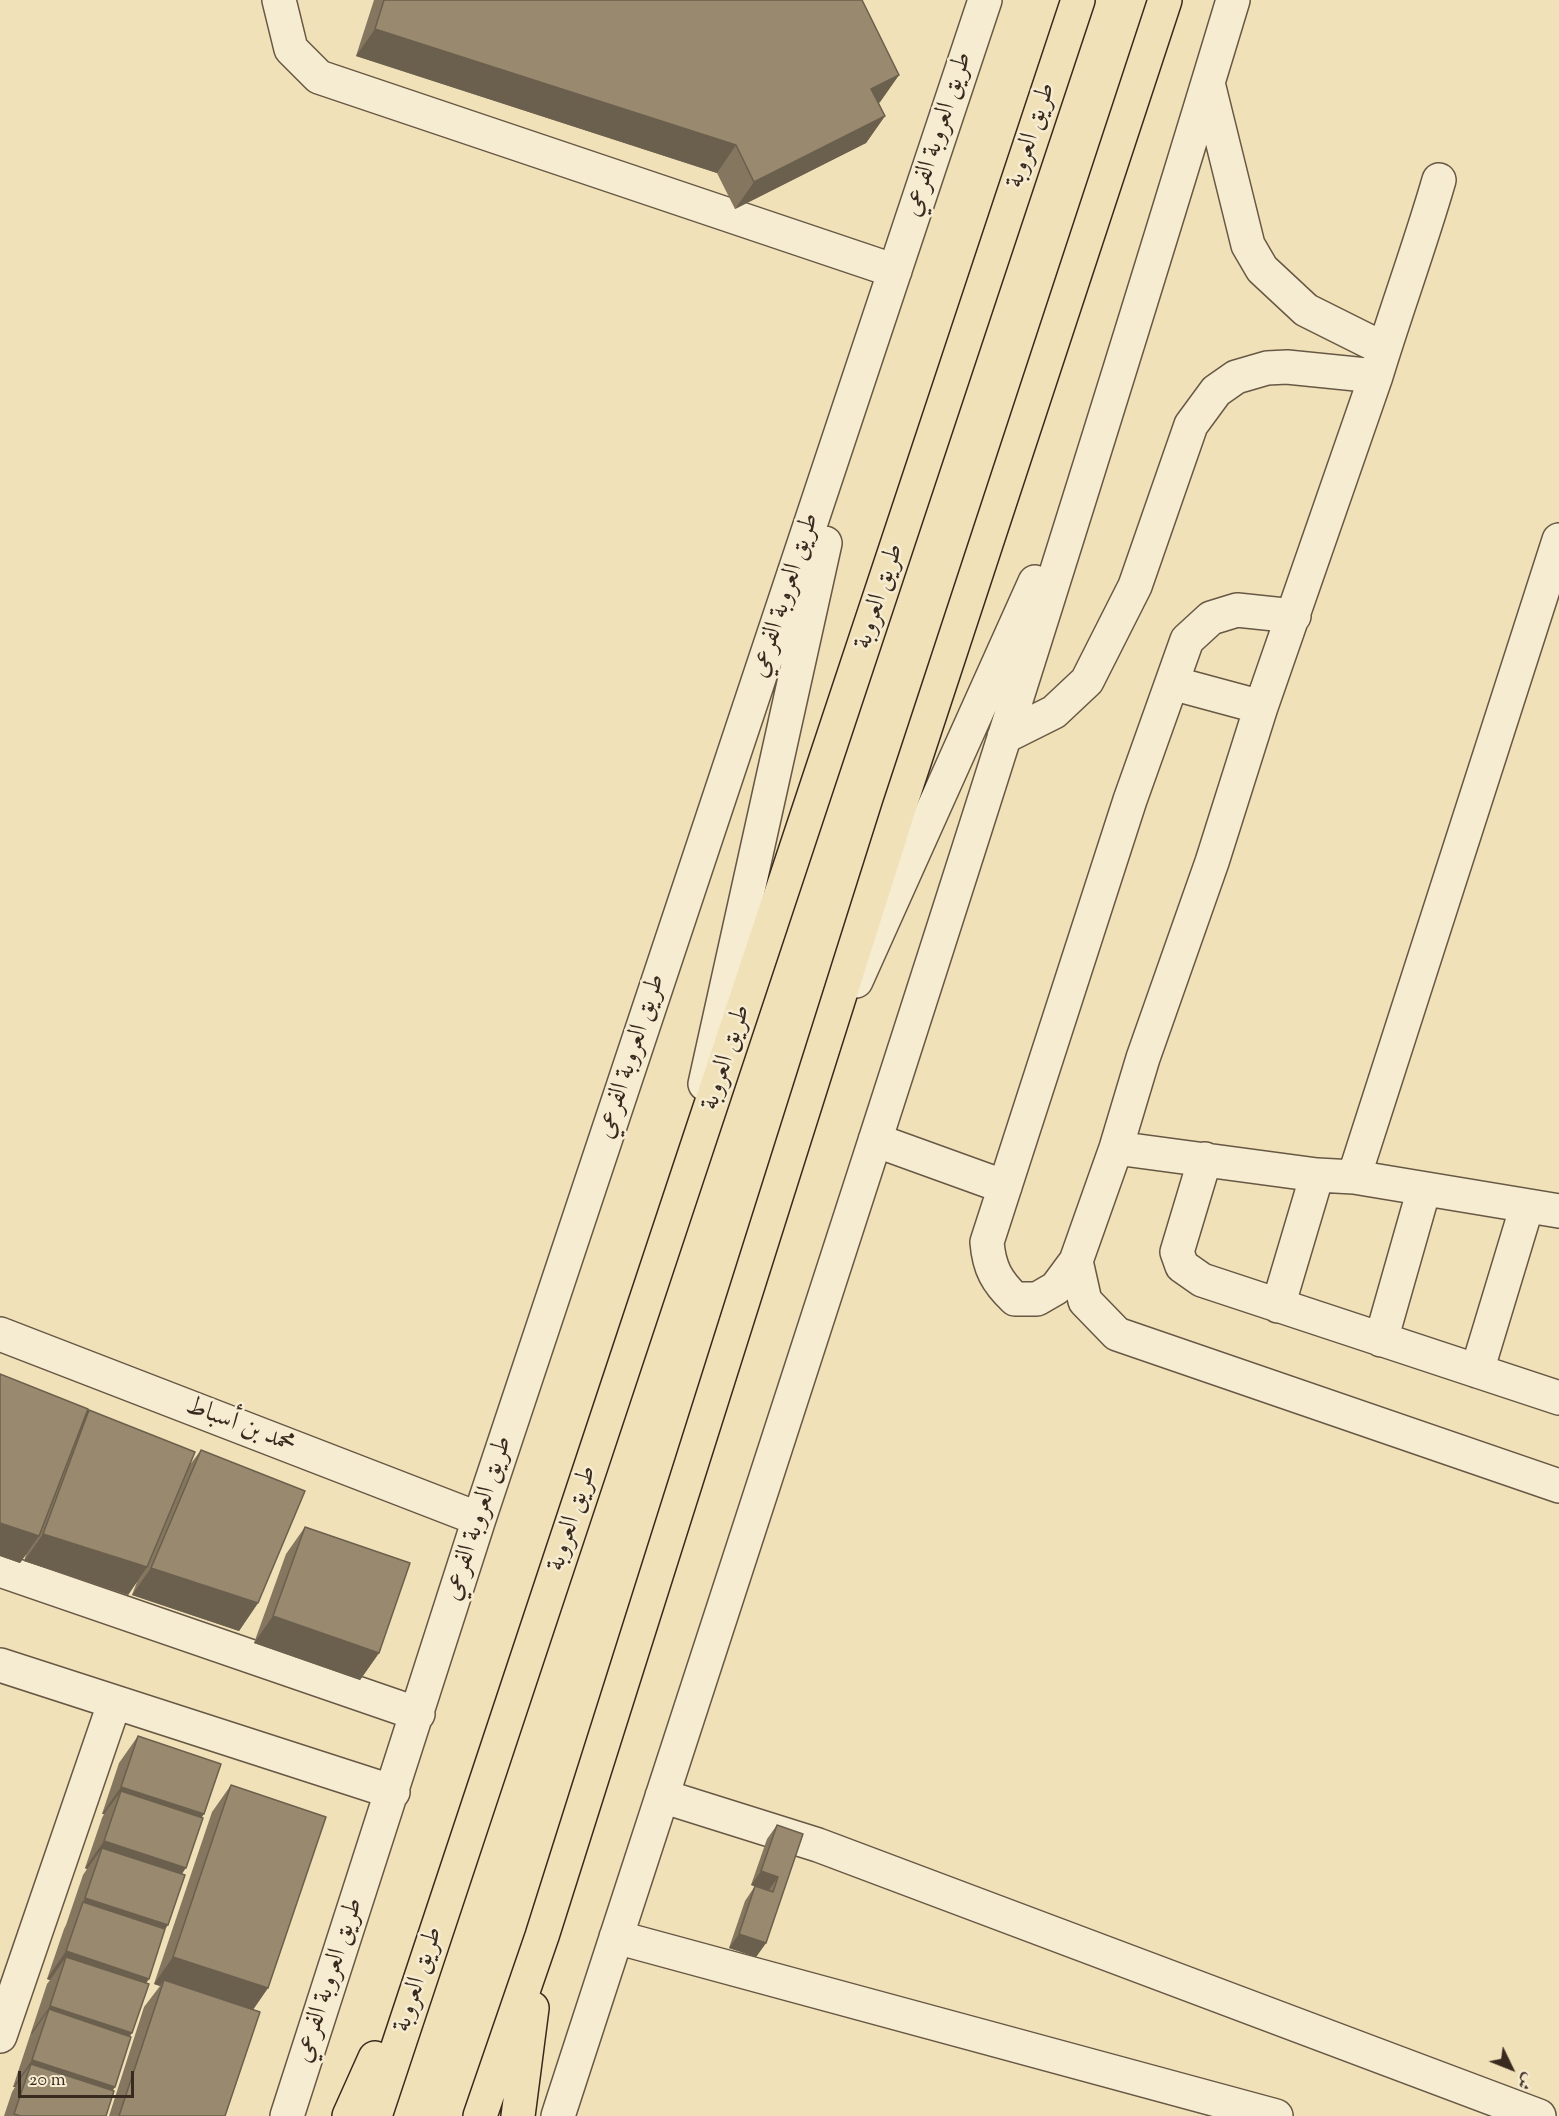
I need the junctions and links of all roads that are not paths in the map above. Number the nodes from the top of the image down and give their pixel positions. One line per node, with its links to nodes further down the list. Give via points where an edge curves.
1 (279, 0): 8 (street, via 291,49 319,77)
2 (1078, 0): 26 (main road, طريق العروبة)
3 (1164, 0): 17 (main road, via 898,808)
4 (1233, 0): 6 (street)
5 (982, 2): 8 (street, طريق العروبة الفرعي)
6 (1208, 83): 9 (street, via 1248,245 1262,269 1306,310); 11 (street)
7 (1439, 180): 9 (street)
8 (896, 271): 10 (street, طريق العروبة الفرعي)
9 (1380, 363): 13 (street); 16 (street, via 1267,368 1236,377 1216,391 1191,425 1135,586 1087,681 1054,712)
10 (863, 371): 26 (street); 35 (street, طريق العروبة الفرعي)
11 (1101, 434): 16 (street); 17 (street)
12 (1559, 540): 22 (street)
13 (1294, 616): 14 (street, via 1237,610 1211,618 1187,640); 15 (street)
14 (1172, 683): 15 (street); 23 (street, via 1130,800)
15 (1261, 707): 19 (street)
16 (1004, 737): 18 (street)
17 (814, 1076): 43 (main road)
18 (875, 1140): 23 (street); 41 (street)
19 (1116, 1148): 20 (street); 28 (street)
20 (1205, 1159): 21 (street); 29 (street, via 1177,1252 1182,1266 1202,1280)
21 (1317, 1175): 22 (street); 29 (street)
22 (1354, 1177): 24 (street)
23 (1005, 1187): 28 (street, via 987,1242 989,1265 999,1284 1016,1299 1036,1299 1056,1288)
24 (1424, 1189): 25 (street); 31 (street)
25 (1527, 1206): 27 (street); 32 (street)
26 (678, 1209): 42 (main road, طريق العروبة)
27 (1559, 1211)
28 (1076, 1261): 34 (street, via 1085,1301 1117,1334)
29 (1278, 1306): 31 (street)
30 (0, 1334): 35 (street, محمد بن أسباط)
31 (1381, 1340): 32 (street)
32 (1477, 1371): 33 (street)
33 (1559, 1398)
34 (1559, 1486)
35 (479, 1519): 39 (street, طريق العروبة الفرعي)
36 (0, 1570): 39 (street)
37 (0, 1665): 38 (street)
38 (114, 1704): 40 (street); 45 (street)
39 (418, 1714): 40 (street, طريق العروبة الفرعي)
40 (393, 1792): 46 (street, طريق العروبة الفرعي)
41 (662, 1796): 44 (street); 53 (street, via 818,1845)
42 (448, 1898): 47 (main road); 48 (main road, طريق العروبة)
43 (542, 1936): 49 (main road); 50 (main road)
44 (616, 1937): 51 (street); 52 (street)
45 (0, 2037)
46 (287, 2116)
47 (349, 2116)
48 (375, 2116)
49 (480, 2116)
50 (518, 2116)
51 (558, 2116)
52 (1276, 2116)
53 (1539, 2116)

